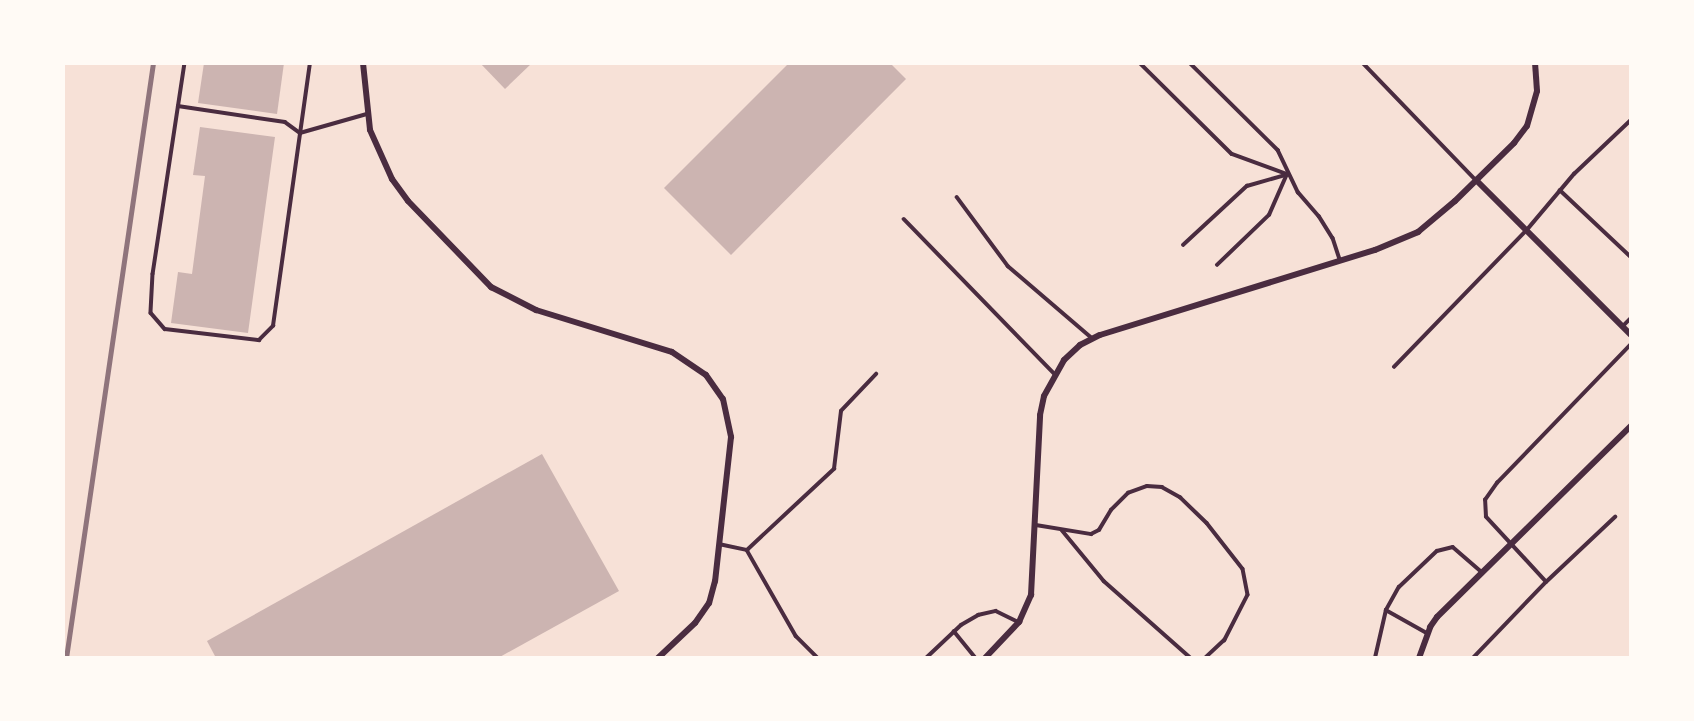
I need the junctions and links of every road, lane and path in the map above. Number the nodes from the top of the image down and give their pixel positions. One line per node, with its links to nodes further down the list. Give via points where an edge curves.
1 (185, 63): 8 (lane)
2 (310, 63): 11 (lane)
3 (363, 63): 9 (street)
4 (1140, 63): 12 (lane, via 1232,154)
5 (1190, 63): 12 (lane, via 1278,150)
6 (1363, 63): 13 (lane)
7 (1535, 63): 13 (street, via 1537,91 1527,126)
8 (178, 106): 11 (lane, via 285,122); 11 (lane, via 153,274 151,313 165,329 259,340 272,326)
9 (368, 114): 11 (lane); 35 (street, via 379,153 402,194 491,286 536,310 672,352 706,375 723,399 731,437)
10 (1631, 120): 14 (lane)
11 (300, 133)
12 (1287, 174): 18 (lane, via 1247,186); 20 (lane, via 1333,238); 21 (lane, via 1269,215)
13 (1476, 180): 17 (street); 20 (street, via 1418,232)
14 (1560, 190): 17 (lane); 19 (lane)
15 (957, 197): 25 (lane, via 1008,266)
16 (904, 219): 28 (lane)
17 (1526, 231): 23 (street); 27 (lane)
18 (1183, 245)
19 (1631, 257)
20 (1340, 259): 25 (street)
21 (1217, 265)
22 (1631, 318): 23 (lane)
23 (1622, 327): 24 (street)
24 (1631, 335)
25 (1092, 338): 28 (street)
26 (1631, 344): 34 (lane, via 1485,500 1486,517)
27 (1394, 367)
28 (1054, 373): 32 (street, via 1040,415)
29 (876, 374): 36 (lane, via 841,411 834,469)
30 (1631, 426): 34 (street)
31 (1615, 517): 38 (lane)
32 (1037, 524): 33 (lane); 40 (street, via 1034,582)
33 (1062, 530): 48 (lane, via 1104,581); 49 (lane, via 1081,534 1100,530 1128,493 1147,486 1180,497 1243,569 1248,595 1225,640)
34 (1512, 543): 37 (street); 38 (lane)
35 (719, 544): 36 (lane); 43 (street, via 709,603)
36 (747, 550): 44 (lane, via 796,636)
37 (1483, 572): 39 (lane, via 1453,547 1437,551 1399,587); 42 (street)
38 (1546, 582): 52 (lane)
39 (1386, 610): 42 (lane); 50 (lane)
40 (1019, 622): 41 (lane, via 996,611 978,615); 47 (street)
41 (954, 631): 45 (lane); 46 (lane)
42 (1427, 633): 51 (street)
43 (658, 658)
44 (818, 658)
45 (926, 658)
46 (976, 658)
47 (985, 658)
48 (1191, 658)
49 (1206, 658)
50 (1375, 658)
51 (1419, 658)
52 (1473, 658)

